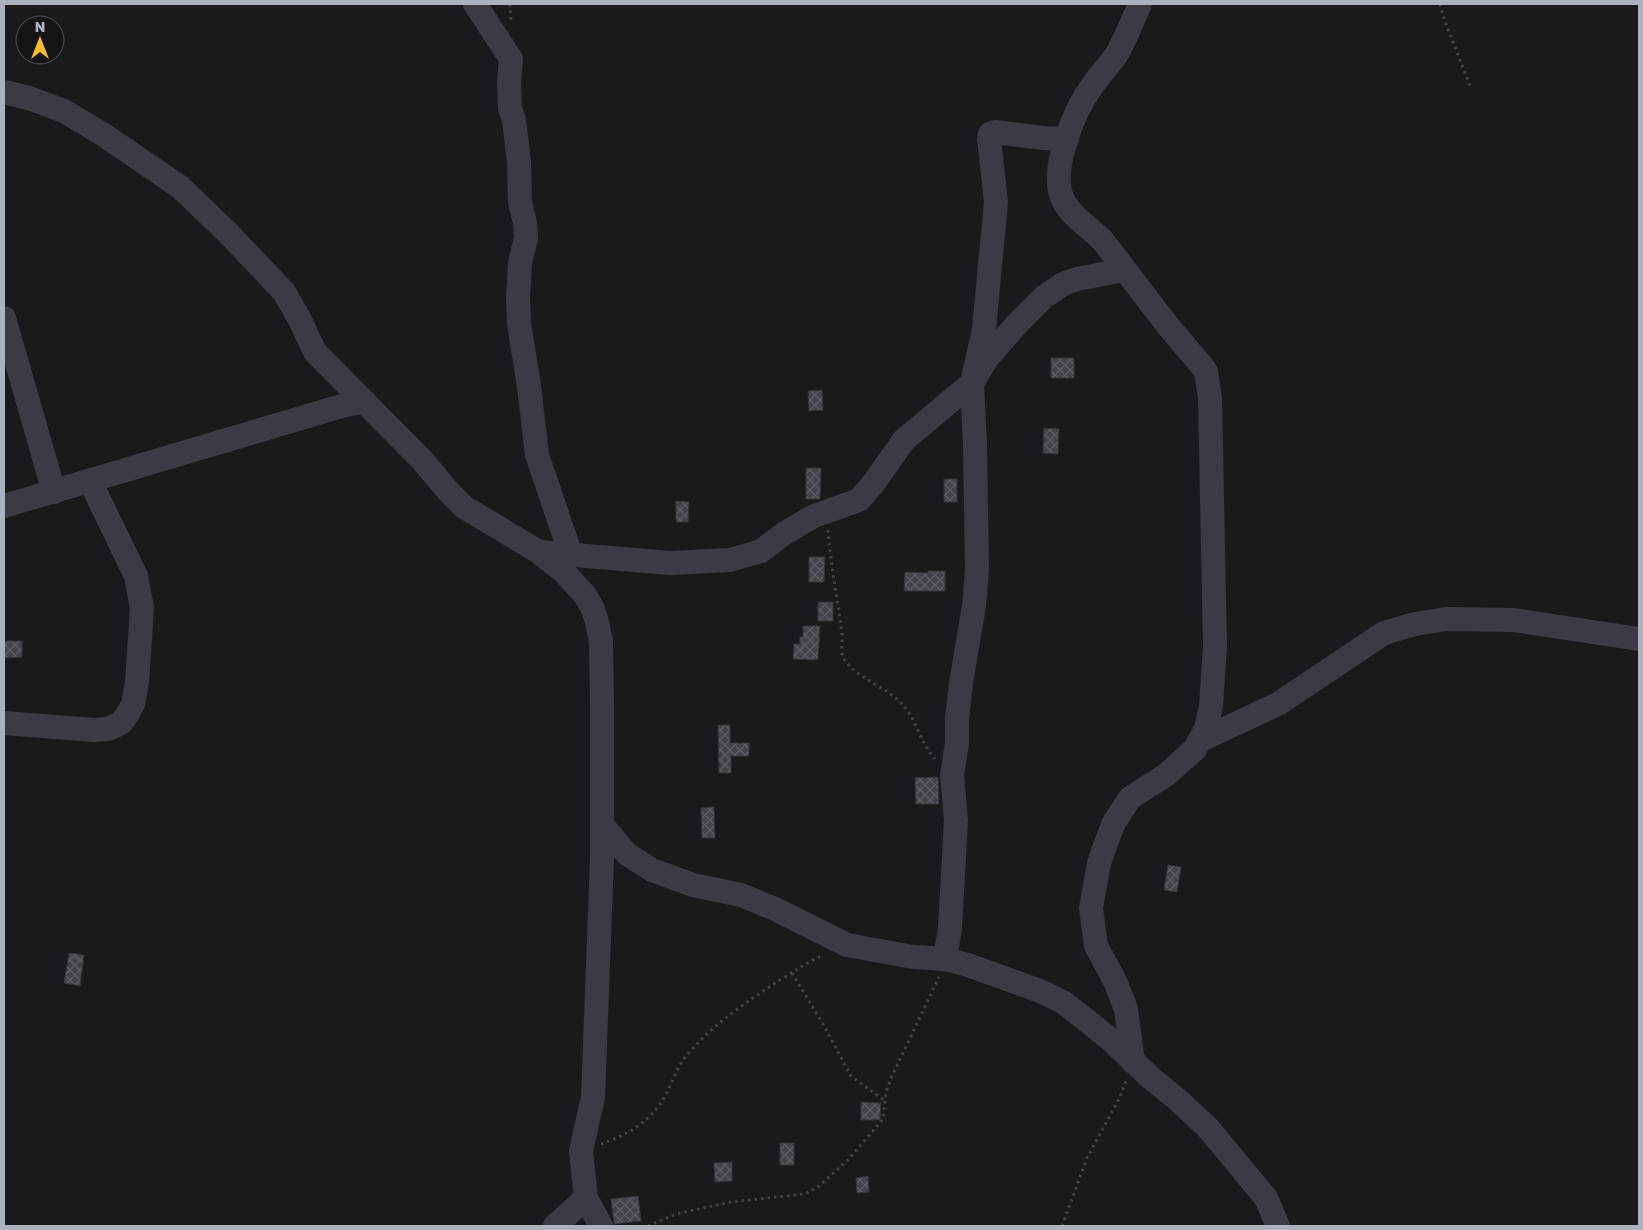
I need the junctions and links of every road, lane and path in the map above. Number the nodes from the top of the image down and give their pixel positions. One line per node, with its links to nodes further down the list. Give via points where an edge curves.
1 (475, 4): 16 (street, via 511,59 510,108 514,120 526,238 520,264 519,324 538,455)
2 (1140, 4): 6 (street, via 1117,54 1084,98)
3 (1440, 4): 4 (path)
4 (1471, 88)
5 (4, 92): 10 (street, via 64,111 180,188 284,292 315,352)
6 (1067, 139): 7 (street, via 1060,172 1060,192 1064,202 1093,230); 9 (street, via 990,134 996,202 984,329)
7 (1124, 270): 9 (street, via 1077,279 1044,297 988,358); 19 (street, via 1198,359 1206,372 1209,389 1215,647 1211,706 1206,729)
8 (4, 318): 12 (street)
9 (972, 383): 14 (street, via 904,440 859,500); 20 (street, via 977,570)
10 (365, 402): 11 (street, via 345,405); 15 (street, via 464,507)
11 (90, 481): 12 (street); 18 (street, via 136,576 141,594 133,704 121,723 108,729)
12 (54, 492): 13 (street)
13 (4, 506)
14 (826, 512): 16 (street, via 814,516 761,550 730,560 670,563); 20 (path, via 844,660 900,702 911,715 927,750)
15 (539, 552): 16 (street); 21 (street, via 585,594 597,622 601,641)
16 (571, 555)
17 (1639, 639): 19 (street, via 1514,620 1446,619 1415,624 1384,633 1278,704)
18 (4, 723)
19 (1199, 741): 25 (street, via 1195,749 1166,776 1130,798 1113,824 1099,863 1090,908 1096,946 1122,996)
20 (952, 775): 23 (street, via 956,820 950,928)
21 (603, 826): 22 (street, via 627,854 652,870 693,885 741,895); 27 (street, via 593,1097)
22 (847, 945): 23 (street, via 913,957); 24 (path)
23 (945, 959): 25 (street, via 1064,1002); 26 (path, via 933,993 892,1076)
24 (792, 973): 26 (path, via 851,1076); 27 (path, via 721,1022 687,1054 666,1096 646,1120 622,1137)
25 (1133, 1062): 32 (path, via 1119,1099 1087,1158); 33 (street, via 1208,1128 1266,1198)
26 (885, 1101): 31 (path, via 883,1119 848,1160 818,1187 805,1194 731,1202 676,1214)
27 (581, 1151): 28 (street)
28 (586, 1198): 29 (street); 30 (street)
29 (555, 1226)
30 (601, 1226)
31 (648, 1226)
32 (1062, 1226)
33 (1278, 1226)

